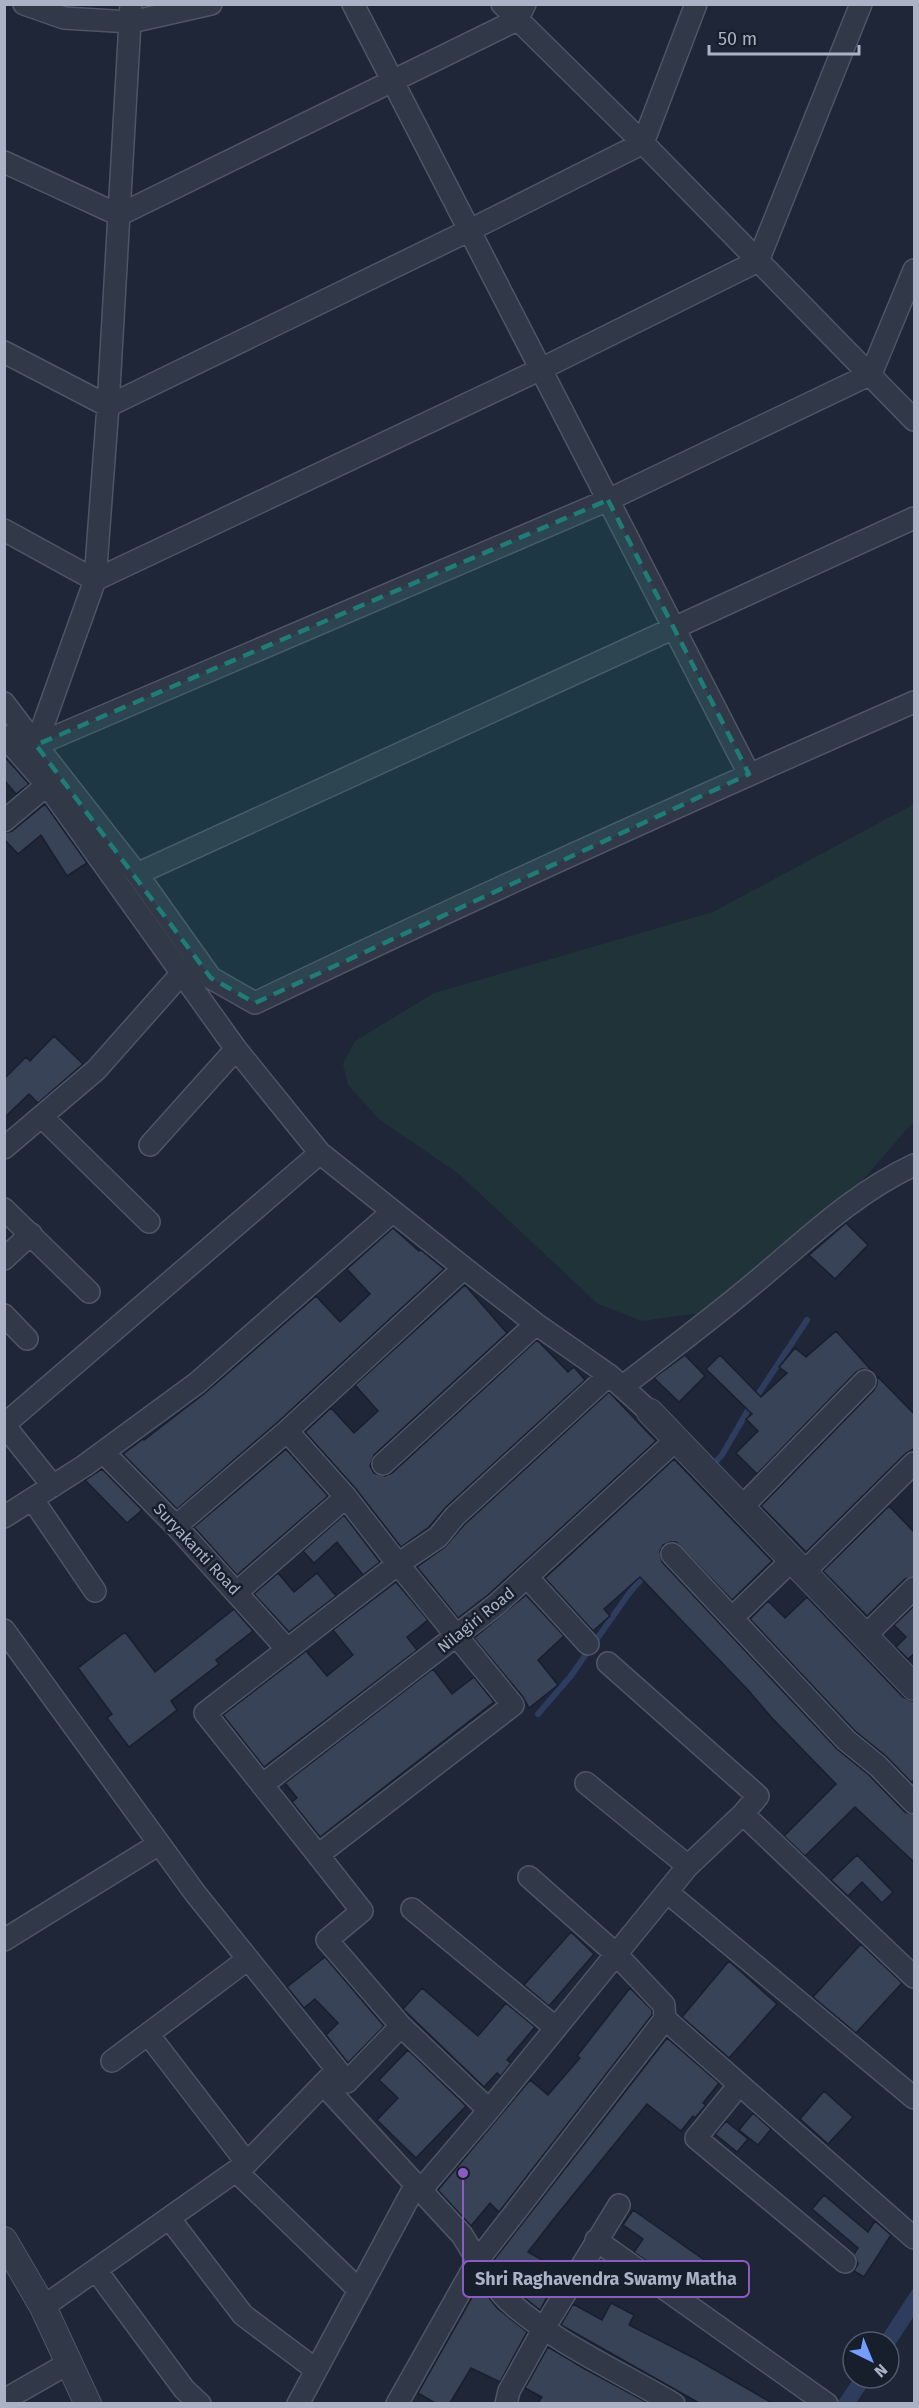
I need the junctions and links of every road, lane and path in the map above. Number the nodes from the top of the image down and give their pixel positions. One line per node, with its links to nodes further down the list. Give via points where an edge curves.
1 (24, 4): 8 (street, via 64,18)
2 (211, 4): 8 (street)
3 (353, 4): 9 (street)
4 (502, 4): 7 (street)
5 (696, 4): 10 (street)
6 (861, 4): 14 (street)
7 (521, 12): 9 (street); 10 (street)
8 (131, 13): 12 (street)
9 (393, 82): 12 (street); 13 (street)
10 (643, 143): 13 (street); 14 (street)
11 (4, 162): 12 (street)
12 (119, 215): 19 (street)
13 (470, 230): 17 (street); 19 (street)
14 (758, 261): 17 (street); 18 (street)
15 (915, 270): 18 (street)
16 (4, 351): 19 (street)
17 (541, 369): 21 (street); 24 (street)
18 (871, 374): 20 (street); 21 (street)
19 (108, 406): 24 (street)
20 (915, 420)
21 (608, 500): 25 (street); 29 (street)
22 (915, 518): 25 (street)
23 (4, 530): 24 (street)
24 (95, 580): 29 (street)
25 (675, 629): 30 (street); 33 (street)
26 (915, 702): 30 (street)
27 (4, 703): 29 (street)
28 (4, 736): 31 (street)
29 (36, 745): 33 (street)
30 (749, 774): 33 (street, via 255,1003 211,978)
31 (47, 785): 32 (street); 34 (street)
32 (4, 821)
33 (137, 874)
34 (182, 973): 35 (street); 36 (street, via 96,1070)
35 (236, 1050): 37 (street); 39 (street)
36 (42, 1117): 38 (street); 43 (street)
37 (150, 1145)
38 (4, 1148)
39 (320, 1153): 42 (street); 54 (street)
40 (914, 1165): 51 (street, via 889,1176 833,1216 752,1285)
41 (4, 1209): 44 (street)
42 (392, 1212): 46 (street); 57 (street, via 197,1383)
43 (149, 1222)
44 (31, 1234): 45 (street); 47 (street)
45 (4, 1259)
46 (464, 1269): 49 (street); 55 (street)
47 (89, 1292)
48 (4, 1316): 50 (street)
49 (536, 1324): 51 (street); 59 (street)
50 (27, 1339)
51 (616, 1381): 53 (street); 67 (street, via 455,1516 438,1537)
52 (865, 1381): 63 (street)
53 (650, 1412): 56 (street)
54 (4, 1425): 60 (street)
55 (286, 1431): 61 (street); 65 (street)
56 (677, 1439): 63 (street); 69 (street, Nilagiri Road)
57 (104, 1453): 60 (street); 65 (street, Suryakanti Road)
58 (915, 1463): 68 (street)
59 (383, 1464)
60 (53, 1486): 62 (street)
61 (346, 1497): 67 (street); 72 (street)
62 (33, 1500): 64 (street); 71 (street)
63 (742, 1507): 68 (street)
64 (4, 1516)
65 (176, 1526): 72 (street, Suryakanti Road)
66 (672, 1554): 73 (street)
67 (398, 1564): 75 (street); 78 (street)
68 (798, 1566): 73 (street); 76 (street)
69 (527, 1577): 75 (street, Nilagiri Road); 77 (street)
70 (915, 1588): 76 (street)
71 (95, 1591)
72 (237, 1592): 78 (street, Suryakanti Road)
73 (732, 1618): 83 (street, via 846,1740)
74 (4, 1630): 85 (street)
75 (456, 1636): 82 (street, Nilagiri Road); 86 (street, via 513,1705)
76 (865, 1636): 80 (street)
77 (588, 1644)
78 (286, 1648): 82 (street, via 205,1713)
79 (608, 1663): 84 (street, via 759,1796)
80 (915, 1688)
81 (586, 1783): 87 (street)
82 (262, 1785): 86 (street)
83 (915, 1803)
84 (743, 1814): 87 (street); 94 (street)
85 (159, 1844): 91 (street); 93 (street)
86 (318, 1855): 96 (street, via 362,1911 327,1940)
87 (688, 1866): 89 (street)
88 (529, 1877): 92 (street)
89 (668, 1892): 92 (street); 102 (street)
90 (412, 1909): 97 (street)
91 (4, 1940)
92 (616, 1954): 95 (street, via 664,2004); 97 (street)
93 (248, 1959): 98 (street); 100 (street)
94 (915, 1977)
95 (664, 2019): 101 (street); 111 (street)
96 (401, 2026): 100 (street, via 347,2082); 103 (street)
97 (556, 2028): 103 (street)
98 (148, 2034): 99 (street); 104 (street)
99 (112, 2061)
100 (330, 2077): 104 (street); 105 (street)
101 (739, 2085): 108 (street); 112 (street, via 696,2138)
102 (915, 2098)
103 (489, 2110): 105 (street)
104 (242, 2167): 107 (street); 114 (street)
105 (418, 2188): 111 (street, via 462,2235); 114 (street)
106 (619, 2205): 110 (street)
107 (169, 2218): 113 (street); 118 (street, via 243,2314)
108 (914, 2238)
109 (4, 2240): 115 (street)
110 (596, 2240): 116 (street); 126 (street)
111 (478, 2260): 116 (street, via 512,2304); 123 (street)
112 (845, 2262)
113 (96, 2270): 115 (street); 121 (street, via 184,2389)
114 (358, 2289): 118 (street)
115 (43, 2307): 117 (street)
116 (543, 2328): 124 (street); 125 (street)
117 (69, 2363): 119 (street); 120 (street)
118 (315, 2369): 122 (street)
119 (4, 2400)
120 (88, 2403)
121 (200, 2403)
122 (298, 2403)
123 (397, 2403)
124 (506, 2403)
125 (674, 2403)
126 (827, 2403)

